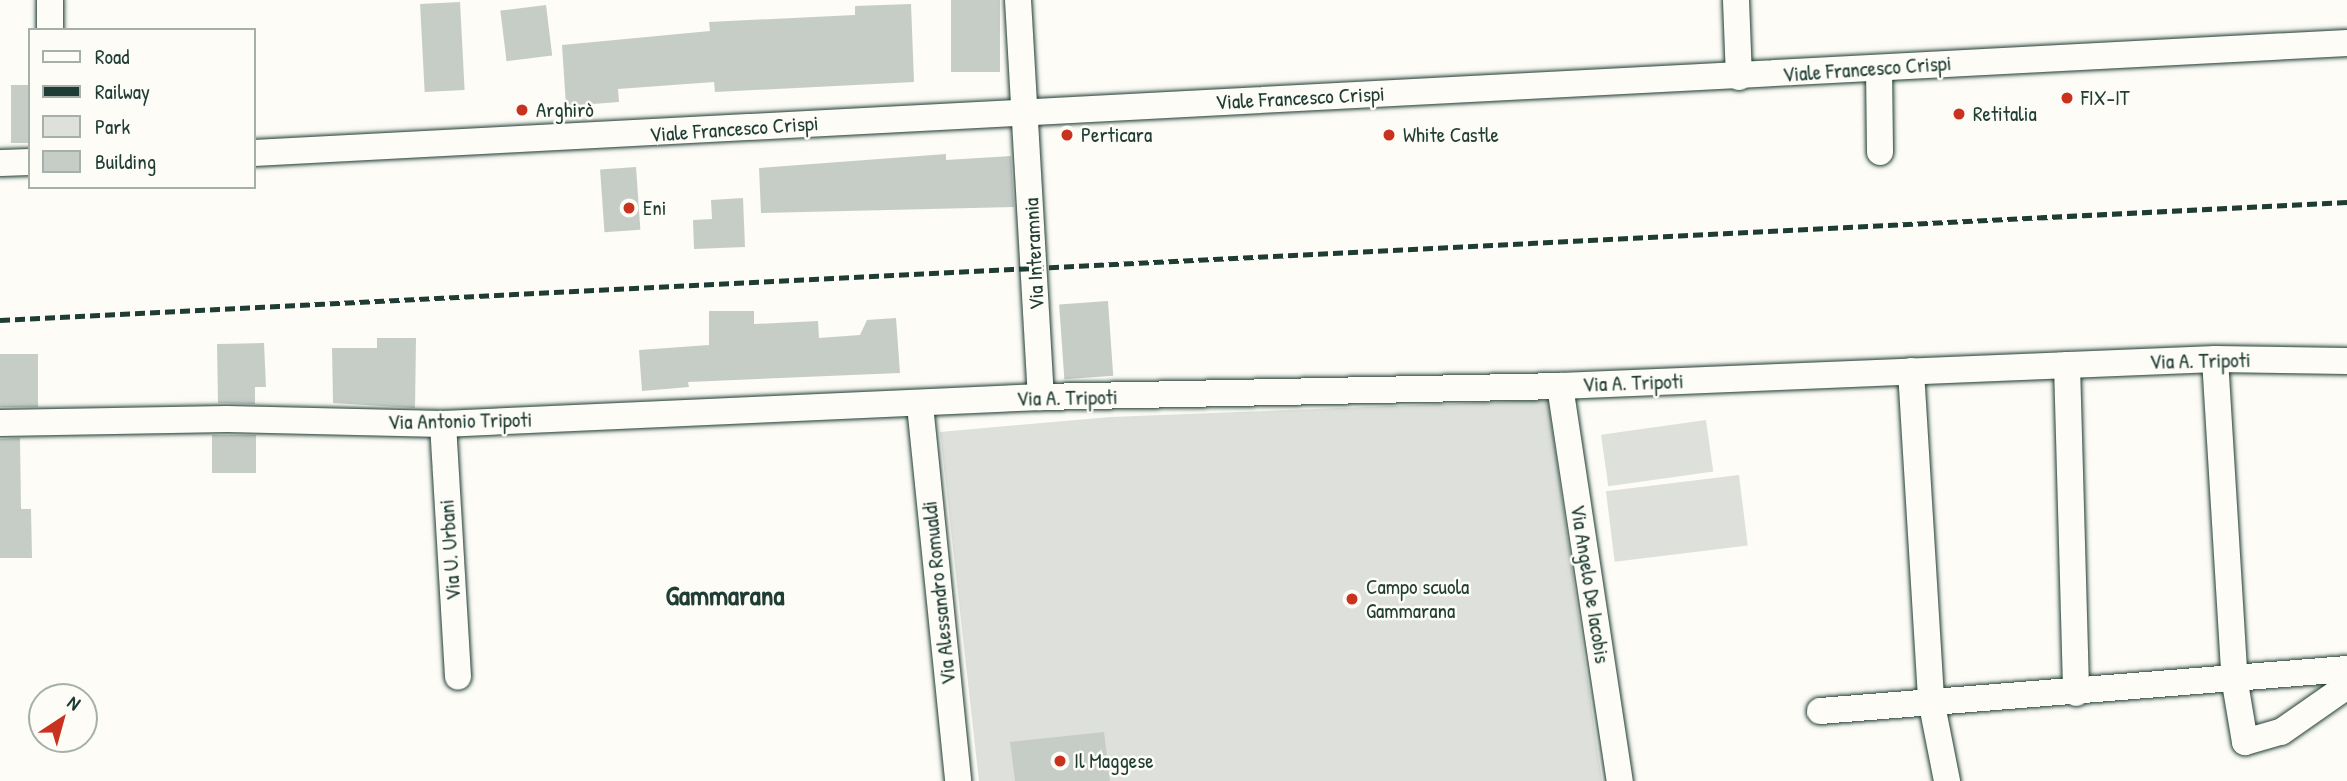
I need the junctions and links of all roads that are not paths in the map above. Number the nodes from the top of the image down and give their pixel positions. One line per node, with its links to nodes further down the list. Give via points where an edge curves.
1 (50, 0): 4 (street)
2 (1018, 0): 8 (street, Via Interamnia)
3 (1736, 0): 7 (street)
4 (50, 28)
5 (2347, 43): 6 (street, Viale Francesco Crispi)
6 (1879, 68): 7 (street, Viale Francesco Crispi); 9 (street)
7 (1738, 77): 8 (street, Viale Francesco Crispi)
8 (1026, 111): 10 (street, Viale Francesco Crispi); 18 (street, Via Interamnia)
9 (1880, 152)
10 (256, 153)
11 (28, 162): 12 (street)
12 (0, 163)
13 (2215, 359): 14 (street, Via A. Tripoti); 15 (street, Via A. Tripoti); 24 (street)
14 (2347, 360)
15 (2067, 365): 16 (street, Via A. Tripoti); 26 (street)
16 (1910, 372): 17 (street, Via A. Tripoti); 27 (street)
17 (1560, 386): 18 (street, Via A. Tripoti); 30 (street, Via Angelo De Iacobis)
18 (1041, 397): 19 (street, Via A. Tripoti)
19 (920, 405): 21 (street, Via Antonio Tripoti); 29 (street, Via Alessandro Romualdi)
20 (0, 423): 21 (street, Via Antonio Tripoti, via 227,419)
21 (443, 424): 23 (street, Via U. Urbani)
22 (2347, 669): 24 (street)
23 (458, 677)
24 (2235, 682): 25 (street, via 2245,742 2281,732); 26 (street)
25 (2347, 686)
26 (2076, 693): 27 (street)
27 (1931, 700): 28 (street); 31 (street)
28 (1820, 710)
29 (958, 781)
30 (1620, 781)
31 (1947, 781)

